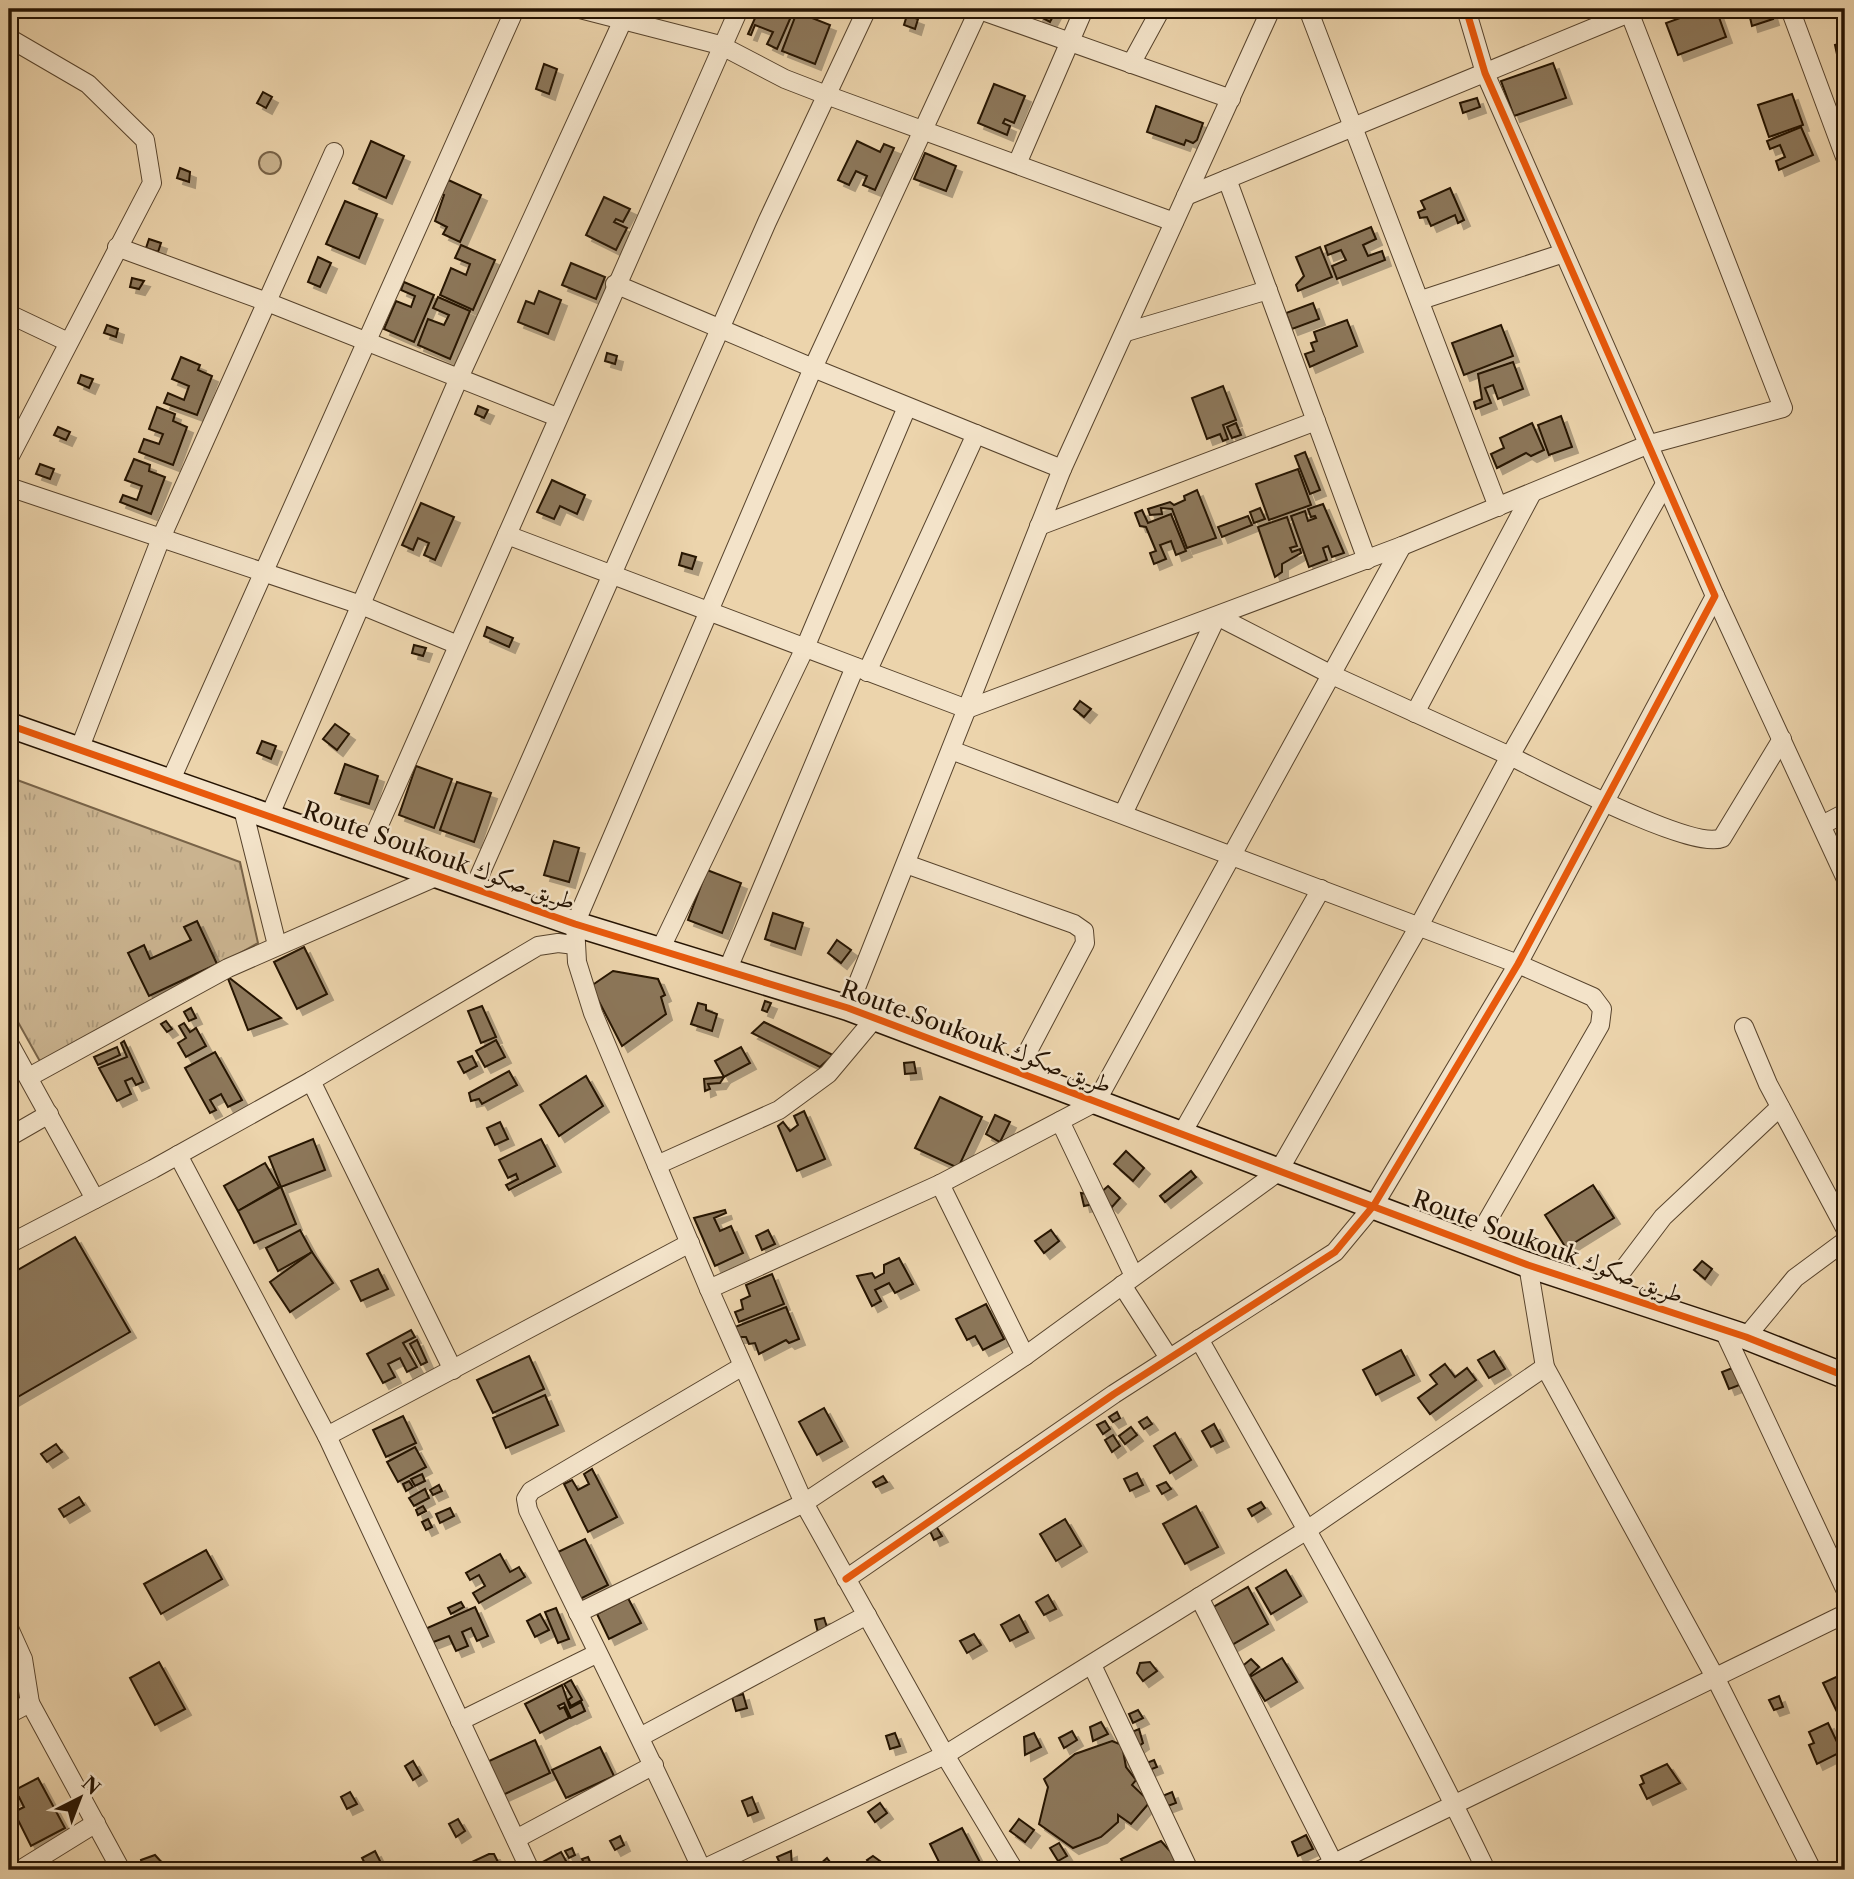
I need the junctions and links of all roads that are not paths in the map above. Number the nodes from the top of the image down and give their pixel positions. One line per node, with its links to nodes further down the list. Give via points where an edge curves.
1 (515, 9): 38 (street)
2 (580, 9): 13 (street)
3 (739, 9): 16 (street)
4 (867, 9): 19 (street)
5 (979, 9): 15 (street); 22 (street)
6 (1084, 9): 15 (street)
7 (1161, 9): 17 (street)
8 (1271, 9): 20 (street)
9 (1308, 9): 21 (street)
10 (1466, 9): 18 (street)
11 (1790, 9): 24 (street)
12 (1633, 10): 18 (street); 46 (street, via 1783,408)
13 (623, 20): 16 (street); 41 (street)
14 (9, 38): 29 (street, via 88,84 145,140 152,183)
15 (1071, 43): 17 (street); 25 (street)
16 (720, 46): 19 (street); 31 (street)
17 (1131, 64): 20 (street)
18 (1485, 73): 21 (street); 30 (street)
19 (828, 96): 22 (street); 36 (street)
20 (1231, 99): 27 (street)
21 (1355, 127): 26 (street); 33 (street)
22 (922, 129): 25 (street); 40 (street)
23 (334, 152): 34 (street)
24 (1845, 157)
25 (1017, 164): 28 (street)
26 (1227, 179): 27 (street); 32 (street)
27 (1186, 196): 28 (street)
28 (1174, 222): 37 (street)
29 (117, 247): 34 (street); 39 (street)
30 (1564, 253): 33 (street); 46 (street)
31 (615, 284): 36 (street); 43 (street)
32 (1268, 290): 37 (street); 44 (street)
33 (1420, 300): 52 (street)
34 (267, 302): 38 (street); 55 (street)
35 (9, 314): 39 (street)
36 (721, 329): 40 (street); 59 (street)
37 (1126, 332): 48 (street)
38 (365, 340): 41 (street); 58 (street)
39 (68, 342): 47 (street)
40 (813, 368): 42 (street); 62 (street)
41 (458, 380): 43 (street); 61 (street)
42 (908, 407): 45 (street); 65 (street)
43 (557, 417): 54 (street)
44 (1316, 421): 53 (street); 57 (street)
45 (976, 434): 48 (street); 66 (street)
46 (1647, 445): 49 (street); 51 (street)
47 (9, 458)
48 (1062, 469): 53 (street)
49 (1665, 484): 60 (street); 74 (street)
50 (9, 487): 55 (street)
51 (1532, 493): 52 (street); 69 (street)
52 (1498, 507): 56 (street)
53 (1039, 526): 68 (street)
54 (507, 535): 59 (street); 64 (street)
55 (161, 538): 58 (street); 72 (street)
56 (1402, 546): 57 (street); 67 (street)
57 (1367, 559): 63 (street)
58 (263, 572): 61 (street); 75 (street)
59 (613, 575): 62 (street); 87 (street)
60 (1715, 596): 71 (street); 76 (street)
61 (361, 605): 64 (street); 80 (street)
62 (711, 613): 65 (street); 90 (street)
63 (1217, 616): 67 (street); 68 (street); 79 (street)
64 (458, 645): 82 (street)
65 (804, 650): 66 (street); 92 (street)
66 (861, 670): 68 (street); 94 (street)
67 (1332, 675): 69 (street); 83 (street)
68 (967, 709): 73 (street)
69 (1415, 713): 74 (street)
70 (9, 724): 72 (street, Route Soukouk طريق صكوك)
71 (1782, 739): 76 (street, via 1722,838 1713,842); 81 (street)
72 (79, 750): 75 (street, Route Soukouk طريق صكوك)
73 (951, 750): 79 (street); 84 (street)
74 (1510, 756): 76 (street); 89 (street)
75 (170, 782): 77 (street, Route Soukouk طريق صكوك)
76 (1606, 803): 93 (street)
77 (243, 809): 80 (street, Route Soukouk طريق صكوك); 91 (street)
78 (1845, 813): 81 (street)
79 (1123, 814): 83 (street)
80 (269, 817): 82 (street, Route Soukouk طريق صكوك)
81 (1822, 825): 86 (street)
82 (368, 850): 85 (street, Route Soukouk طريق صكوك)
83 (1233, 854): 88 (street); 102 (street)
84 (906, 864): 95 (street); 99 (street, via 1084,931 1085,943)
85 (438, 876): 87 (street, Route Soukouk طريق صكوك); 91 (street)
86 (1845, 877)
87 (474, 888): 90 (street, Route Soukouk طريق صكوك)
88 (1321, 888): 89 (street); 106 (street)
89 (1419, 926): 93 (street); 110 (street)
90 (575, 935): 92 (street, Route Soukouk طريق صكوك); 101 (street, via 538,946); 109 (street, via 577,962 593,1013)
91 (277, 945): 100 (street)
92 (660, 950): 94 (street, Route Soukouk طريق صكوك)
93 (1518, 964): 113 (street); 118 (street, via 1592,997 1602,1009 1600,1025)
94 (727, 971): 95 (street, Route Soukouk طريق صكوك)
95 (848, 1009): 96 (street, Route Soukouk طريق صكوك)
96 (874, 1018): 99 (street, Route Soukouk طريق صكوك); 109 (street, via 828,1074 779,1110)
97 (1744, 1027): 103 (street)
98 (9, 1043): 100 (street)
99 (1017, 1072): 102 (street, Route Soukouk طريق صكوك)
100 (29, 1077): 104 (street)
101 (311, 1081): 108 (street); 129 (street)
102 (1096, 1102): 105 (street); 106 (street, Route Soukouk طريق صكوك)
103 (1780, 1107): 114 (street); 122 (street, via 1663,1217)
104 (49, 1114): 107 (street); 112 (street)
105 (1060, 1121): 111 (street); 120 (street)
106 (1181, 1135): 110 (street, Route Soukouk طريق صكوك)
107 (9, 1137)
108 (178, 1155): 112 (street); 131 (street)
109 (657, 1165): 116 (street)
110 (1278, 1172): 113 (street, Route Soukouk طريق صكوك); 120 (street)
111 (940, 1184): 121 (street); 125 (street)
112 (95, 1199): 117 (street)
113 (1374, 1205): 118 (street, Route Soukouk طريق صكوك); 124 (street, via 1335,1252)
114 (1845, 1228)
115 (1845, 1241): 123 (street)
116 (690, 1243): 121 (street); 129 (street)
117 (9, 1244)
118 (1474, 1244): 119 (street, Route Soukouk طريق صكوك)
119 (1528, 1265): 122 (street, Route Soukouk طريق صكوك); 128 (street)
120 (1128, 1281): 125 (street); 126 (street)
121 (709, 1289): 127 (street)
122 (1607, 1292): 123 (street, Route Soukouk طريق صكوك)
123 (1735, 1333): 130 (street, Route Soukouk طريق صكوك); 135 (street)
124 (1199, 1339): 126 (street); 133 (street)
125 (1025, 1356): 132 (street)
126 (1169, 1358): 134 (street)
127 (743, 1366): 132 (street); 137 (street, via 531,1491 526,1499 528,1510)
128 (1545, 1367): 133 (street); 143 (street)
129 (453, 1370): 131 (street)
130 (1845, 1376)
131 (327, 1436): 146 (street)
132 (804, 1503): 134 (street); 137 (street)
133 (1307, 1530): 136 (street); 150 (street)
134 (846, 1579): 139 (street)
135 (1845, 1589)
136 (1199, 1597): 142 (street); 153 (street)
137 (578, 1613): 141 (street)
138 (1845, 1614): 143 (street)
139 (867, 1615): 147 (street); 148 (street)
140 (9, 1628): 144 (street, via 23,1659)
141 (596, 1654): 146 (street); 147 (street)
142 (1092, 1665): 148 (street); 159 (street)
143 (1715, 1677): 150 (street); 161 (street)
144 (30, 1703): 145 (street); 151 (street)
145 (9, 1713)
146 (460, 1721): 152 (street)
147 (640, 1737): 149 (street)
148 (945, 1755): 157 (street); 158 (street)
149 (654, 1765): 152 (street); 157 (street)
150 (1454, 1804): 153 (street); 160 (street)
151 (96, 1823): 154 (street); 155 (street)
152 (516, 1839): 156 (street)
153 (1330, 1868)
154 (20, 1870)
155 (121, 1870)
156 (530, 1870)
157 (702, 1870)
158 (1014, 1870)
159 (1189, 1870)
160 (1486, 1870)
161 (1812, 1870)

